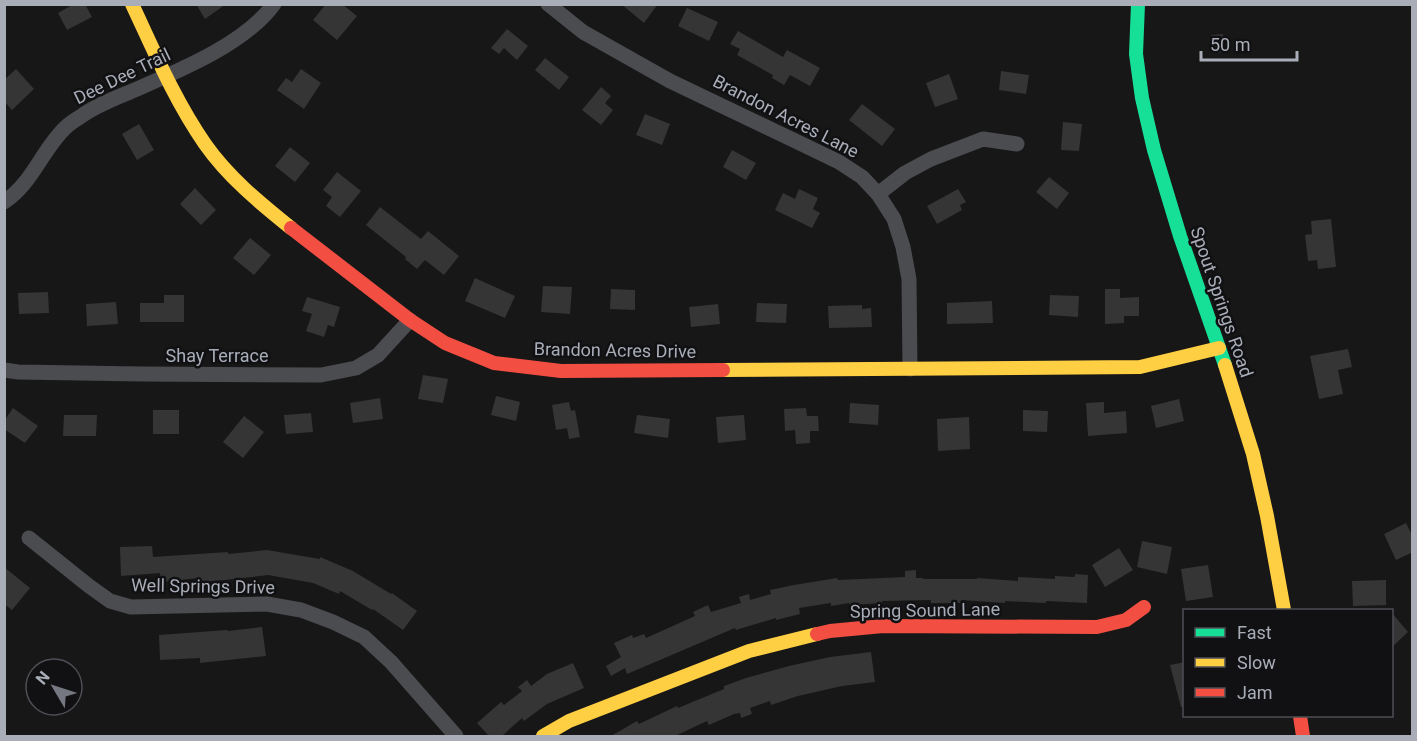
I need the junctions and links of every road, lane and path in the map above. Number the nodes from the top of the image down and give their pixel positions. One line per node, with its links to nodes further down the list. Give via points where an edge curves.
1 (132, 4): 5 (street, Brandon Acres Drive)
2 (274, 4): 5 (street, Dee Dee Trail, via 233,42)
3 (548, 4): 7 (street, Brandon Acres Lane, via 583,32 670,81 839,162)
4 (1138, 4): 10 (street, Spout Springs Road, via 1136,54 1154,150)
5 (167, 76): 8 (street, Dee Dee Trail, via 83,114 65,128 25,183); 9 (street, Brandon Acres Drive, via 205,144 233,178)
6 (1017, 144): 7 (street, via 983,139 931,159)
7 (878, 194): 11 (street, Brandon Acres Lane, via 894,219 909,279)
8 (4, 202)
9 (410, 320): 11 (street, Brandon Acres Drive, via 446,343 494,363 561,371); 12 (street, Shay Terrace, via 378,355 356,368 321,375)
10 (1220, 348): 11 (street, Brandon Acres Drive, via 1140,367); 15 (street, Spout Springs Road, via 1253,454)
11 (909, 369)
12 (4, 370)
13 (29, 538): 17 (street, Well Springs Drive, via 110,601 131,608 267,604 301,610 333,622 364,637 391,662)
14 (1144, 607): 18 (street, Spring Sound Lane, via 1126,620 1097,627 883,626 830,631 749,651 569,721)
15 (1284, 609)
16 (1300, 717): 19 (street)
17 (456, 736)
18 (543, 736)
19 (1303, 736)

